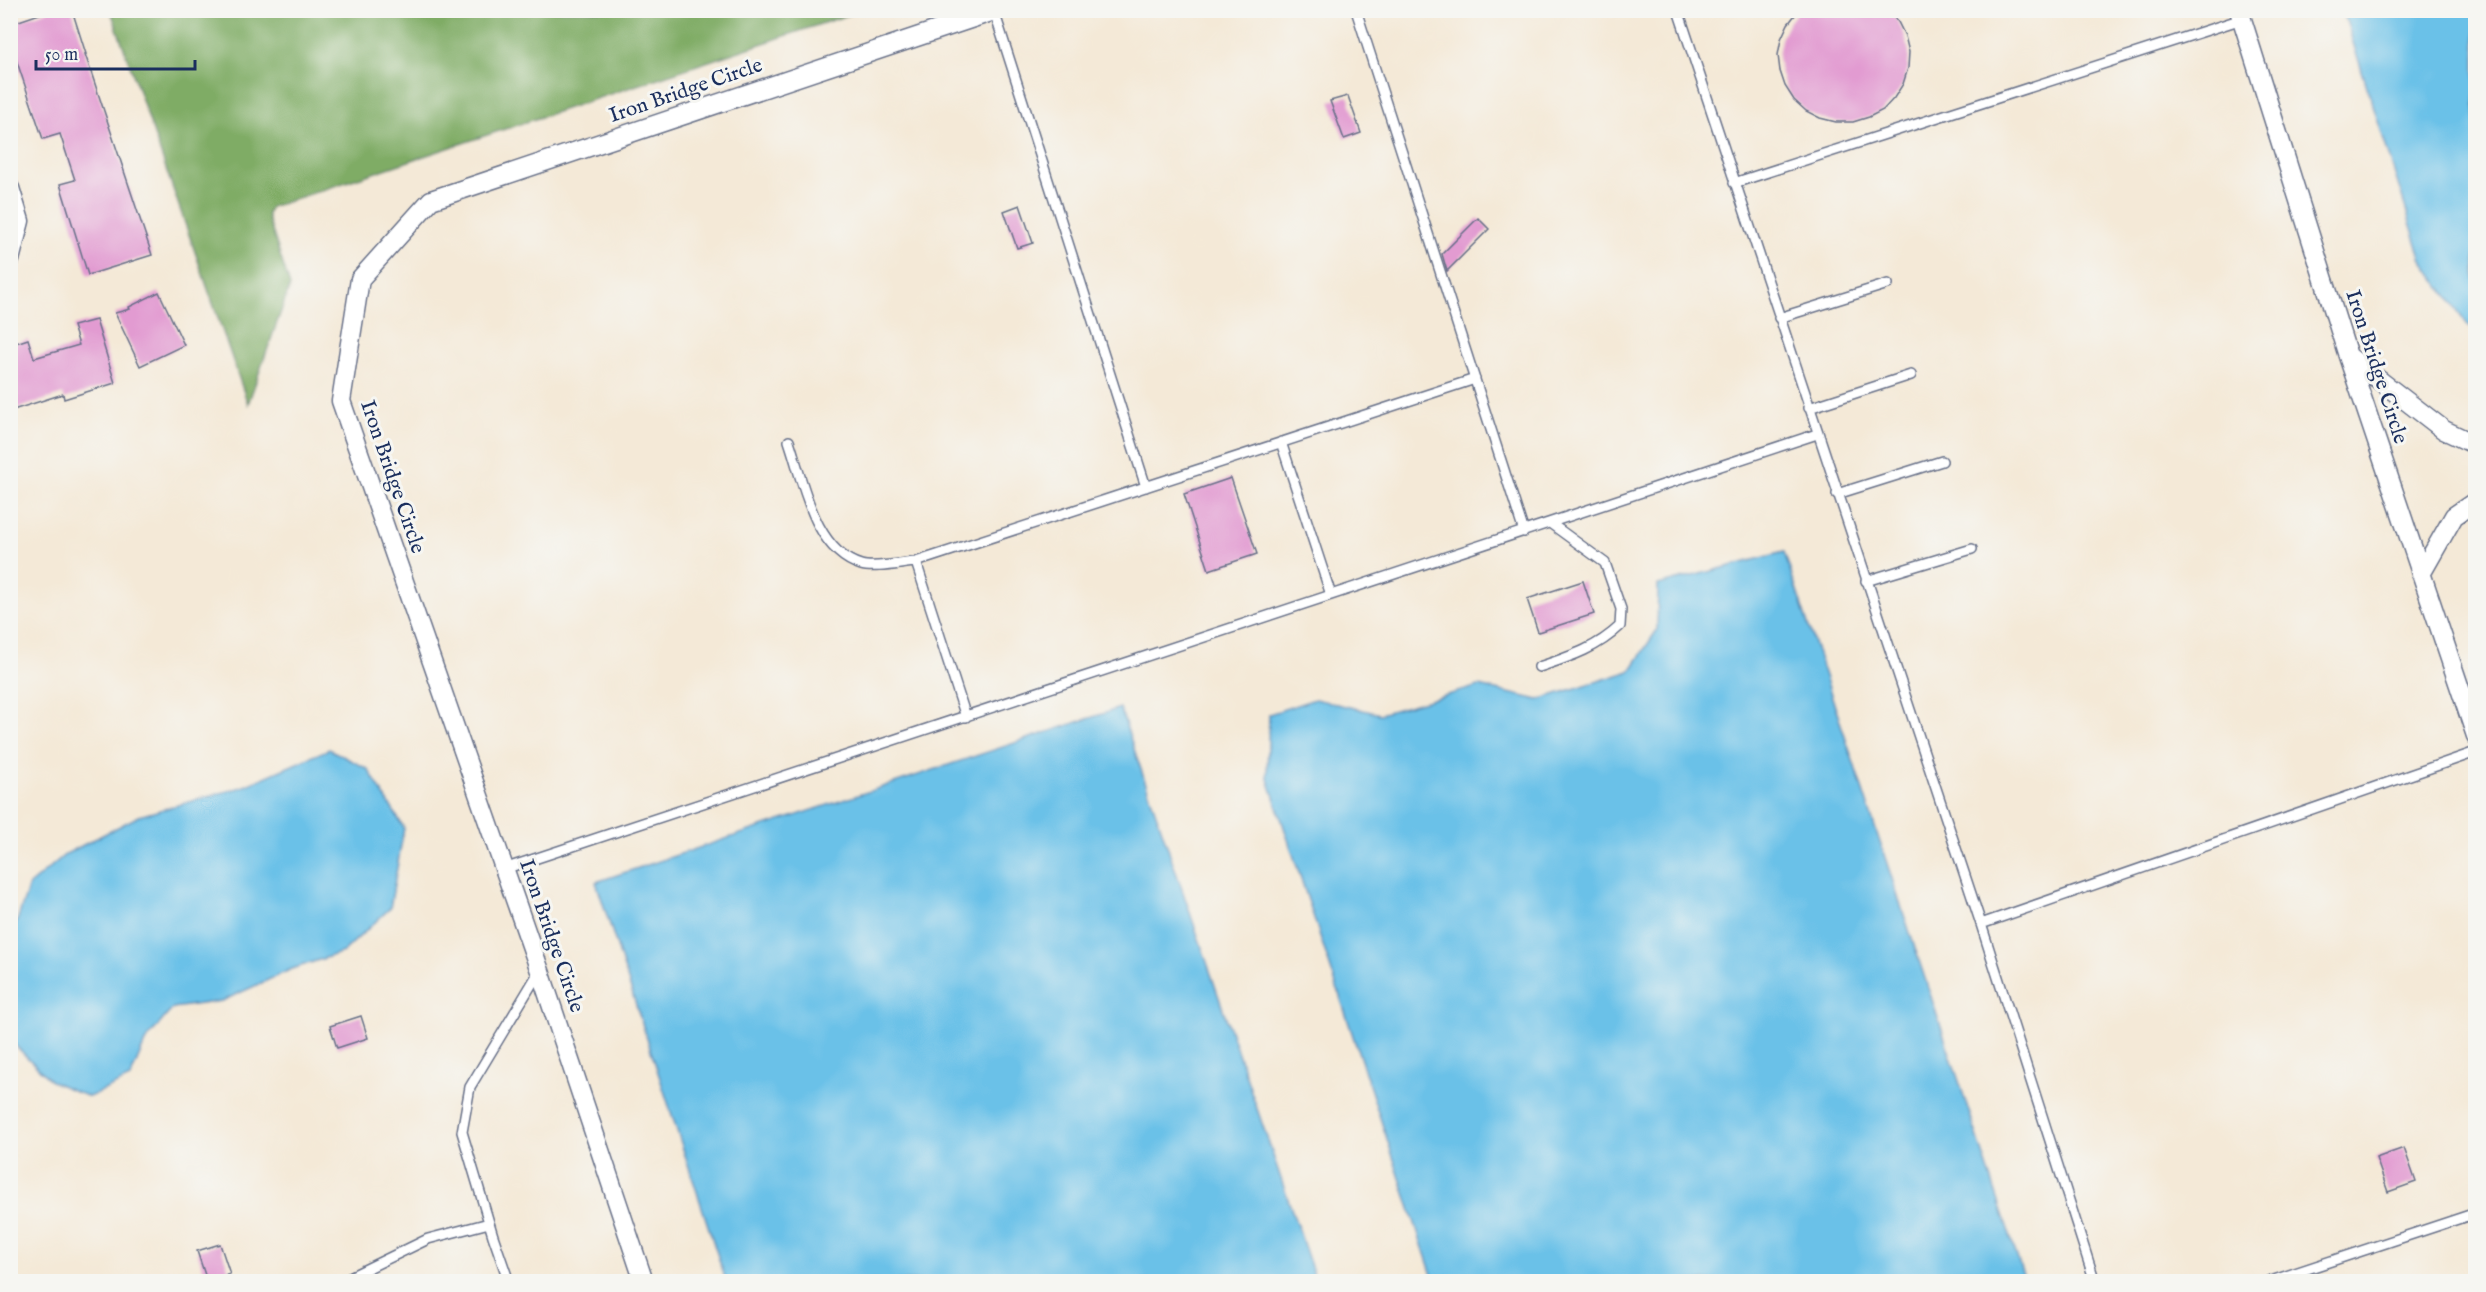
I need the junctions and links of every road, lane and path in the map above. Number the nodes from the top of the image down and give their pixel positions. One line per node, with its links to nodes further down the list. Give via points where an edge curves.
1 (1356, 10): 12 (lane)
2 (1678, 10): 5 (lane)
3 (995, 11): 19 (lane); 33 (street, Iron Bridge Circle, via 431,200 360,279 341,401)
4 (2241, 15): 5 (lane); 10 (street, Iron Bridge Circle)
5 (1734, 183): 9 (lane)
6 (10, 188): 7 (street, via 20,220)
7 (10, 261)
8 (1888, 284): 9 (lane)
9 (1779, 318): 13 (lane)
10 (2348, 356): 17 (street, via 2444,430); 26 (street, Iron Bridge Circle)
11 (1911, 375): 13 (lane)
12 (1475, 379): 16 (lane); 23 (lane)
13 (1809, 408): 14 (lane)
14 (1817, 434): 20 (lane); 22 (lane)
15 (789, 441): 25 (lane, via 819,528 842,557 863,566)
16 (1281, 442): 19 (lane); 28 (lane)
17 (2475, 445)
18 (1942, 461): 20 (lane)
19 (1146, 487): 25 (lane)
20 (1837, 494): 27 (lane)
21 (2475, 501): 26 (street, via 2454,516)
22 (1550, 523): 23 (lane); 29 (lane, via 1605,563 1621,609 1620,627 1585,652)
23 (1524, 531): 28 (lane)
24 (1972, 549): 27 (lane)
25 (916, 562): 30 (lane)
26 (2421, 574): 31 (street, Iron Bridge Circle)
27 (1866, 581): 34 (lane)
28 (1330, 596): 30 (lane)
29 (1539, 667)
30 (966, 717): 33 (lane)
31 (2475, 736)
32 (2475, 752): 34 (lane)
33 (504, 869): 35 (street, Iron Bridge Circle)
34 (1981, 924): 41 (lane)
35 (540, 971): 37 (lane, via 470,1087 462,1132); 40 (street, Iron Bridge Circle)
36 (2475, 1213): 42 (lane)
37 (489, 1222): 38 (lane, via 428,1239 352,1276); 39 (lane)
38 (351, 1281)
39 (509, 1281)
40 (644, 1281)
41 (2095, 1281)
42 (2268, 1281)

